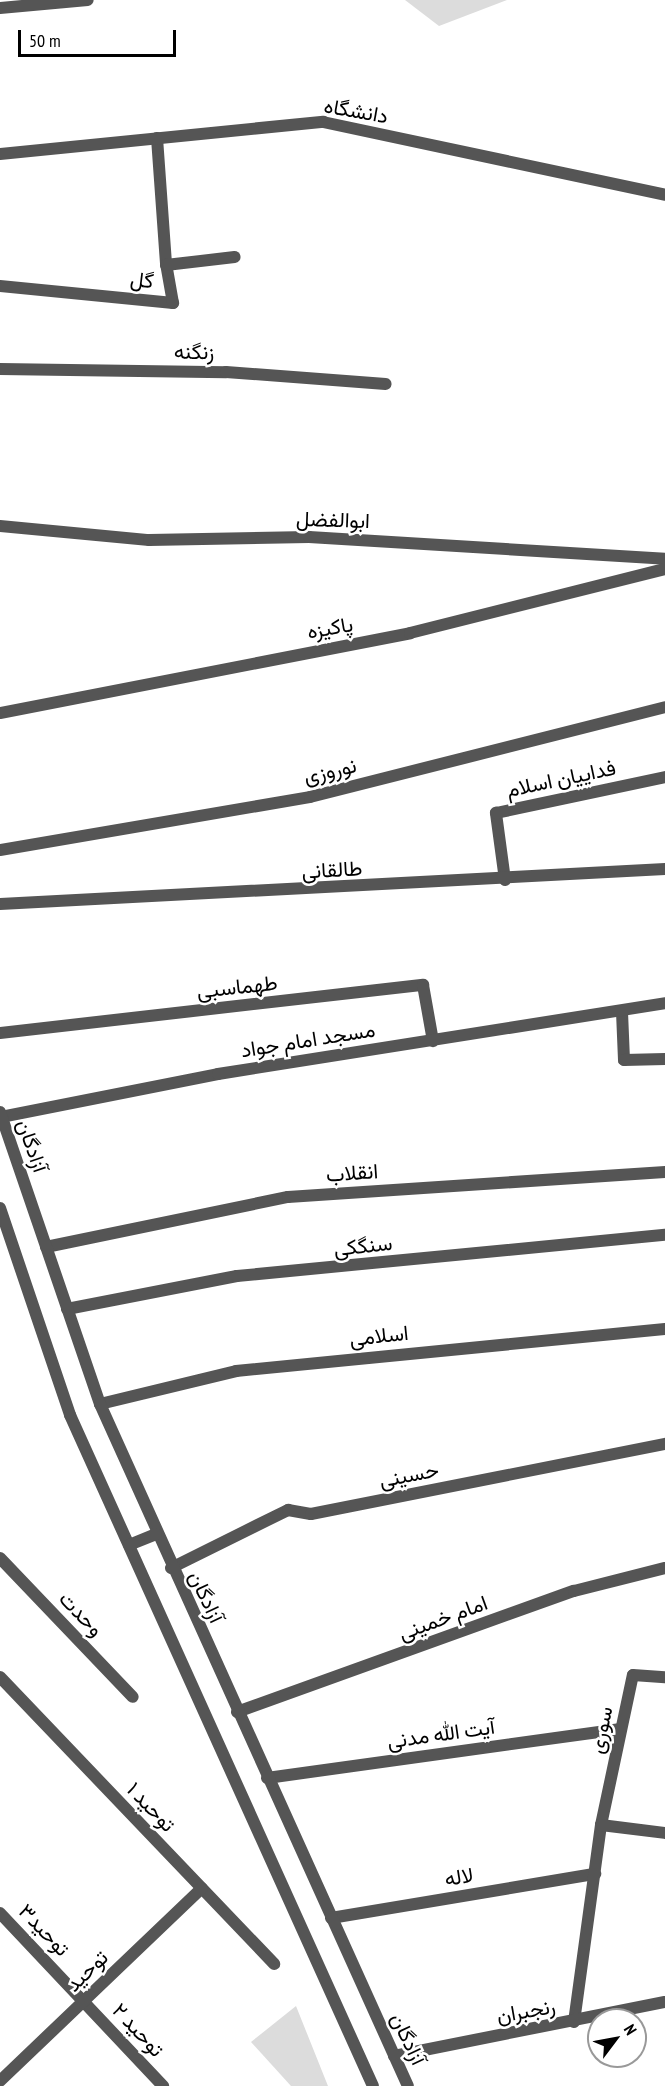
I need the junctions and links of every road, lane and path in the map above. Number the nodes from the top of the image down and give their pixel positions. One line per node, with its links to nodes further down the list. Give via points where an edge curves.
1 (88, 0): 2 (street)
2 (0, 8)
3 (157, 138): 4 (street, دانشگاه); 5 (street, دانشگاه, via 323,122); 7 (street)
4 (0, 154)
5 (665, 195)
6 (235, 257): 7 (street, گل)
7 (166, 265): 8 (street, گل, via 173,303)
8 (0, 286)
9 (0, 369): 10 (street, زنگنه, via 226,372)
10 (387, 384)
11 (0, 526): 12 (street, ابوالفضل, via 149,540 309,537)
12 (665, 559)
13 (665, 569): 15 (street, پاکیزه, via 410,633)
14 (665, 707): 17 (street, نوروزی, via 310,796)
15 (0, 713)
16 (665, 777): 19 (street, فداییان اسلام, via 496,813)
17 (0, 850)
18 (665, 869): 19 (street, طالقانی)
19 (505, 880): 20 (street, طالقانی)
20 (0, 904)
21 (665, 1003): 22 (street, مسجد امام جواد)
22 (622, 1012): 24 (street, مسجد امام جواد); 25 (street, via 624,1060)
23 (0, 1034): 24 (street, طهماسبی, via 423,986)
24 (433, 1041): 26 (street, مسجد امام جواد, via 218,1074)
25 (665, 1059)
26 (1, 1115): 30 (street, آزادگان)
27 (665, 1172): 30 (street, انقلاب, via 288,1197)
28 (0, 1208): 36 (street, via 70,1414)
29 (665, 1235): 31 (street, سنگکی, via 237,1276)
30 (46, 1247): 31 (street, آزادگان)
31 (67, 1309): 33 (street, آزادگان)
32 (665, 1329): 33 (street, اسلامی, via 236,1371)
33 (100, 1404): 35 (street, آزادگان)
34 (665, 1444): 38 (street, حسینی, via 311,1514 288,1510)
35 (156, 1534): 36 (street); 38 (street, آزادگان)
36 (129, 1545): 59 (street)
37 (0, 1558): 42 (street, وحدت)
38 (171, 1568): 43 (street, آزادگان)
39 (665, 1568): 43 (street, امام خمینی, via 574,1592)
40 (0, 1677): 49 (street, توحید ۱)
41 (665, 1677): 44 (street, سوری, via 633,1675)
42 (133, 1697)
43 (237, 1712): 45 (street, آزادگان)
44 (621, 1729): 45 (street, آیت الله مدنی); 46 (street, سوری)
45 (267, 1778): 51 (street, آزادگان)
46 (601, 1825): 47 (street); 48 (street, سوری)
47 (665, 1833)
48 (595, 1874): 51 (street, لاله); 55 (street)
49 (202, 1888): 52 (street, توحید ۱); 53 (street, توحید)
50 (0, 1913): 53 (street, توحید۳)
51 (331, 1918): 56 (street, آزادگان)
52 (274, 1964)
53 (84, 2001): 57 (street, توحید); 58 (street, توحید ۲)
54 (665, 2002): 55 (street, رنجبران)
55 (574, 2022): 56 (street, رنجبران)
56 (394, 2056): 60 (street, آزادگان)
57 (0, 2081)
58 (163, 2086)
59 (373, 2086)
60 (408, 2086)

